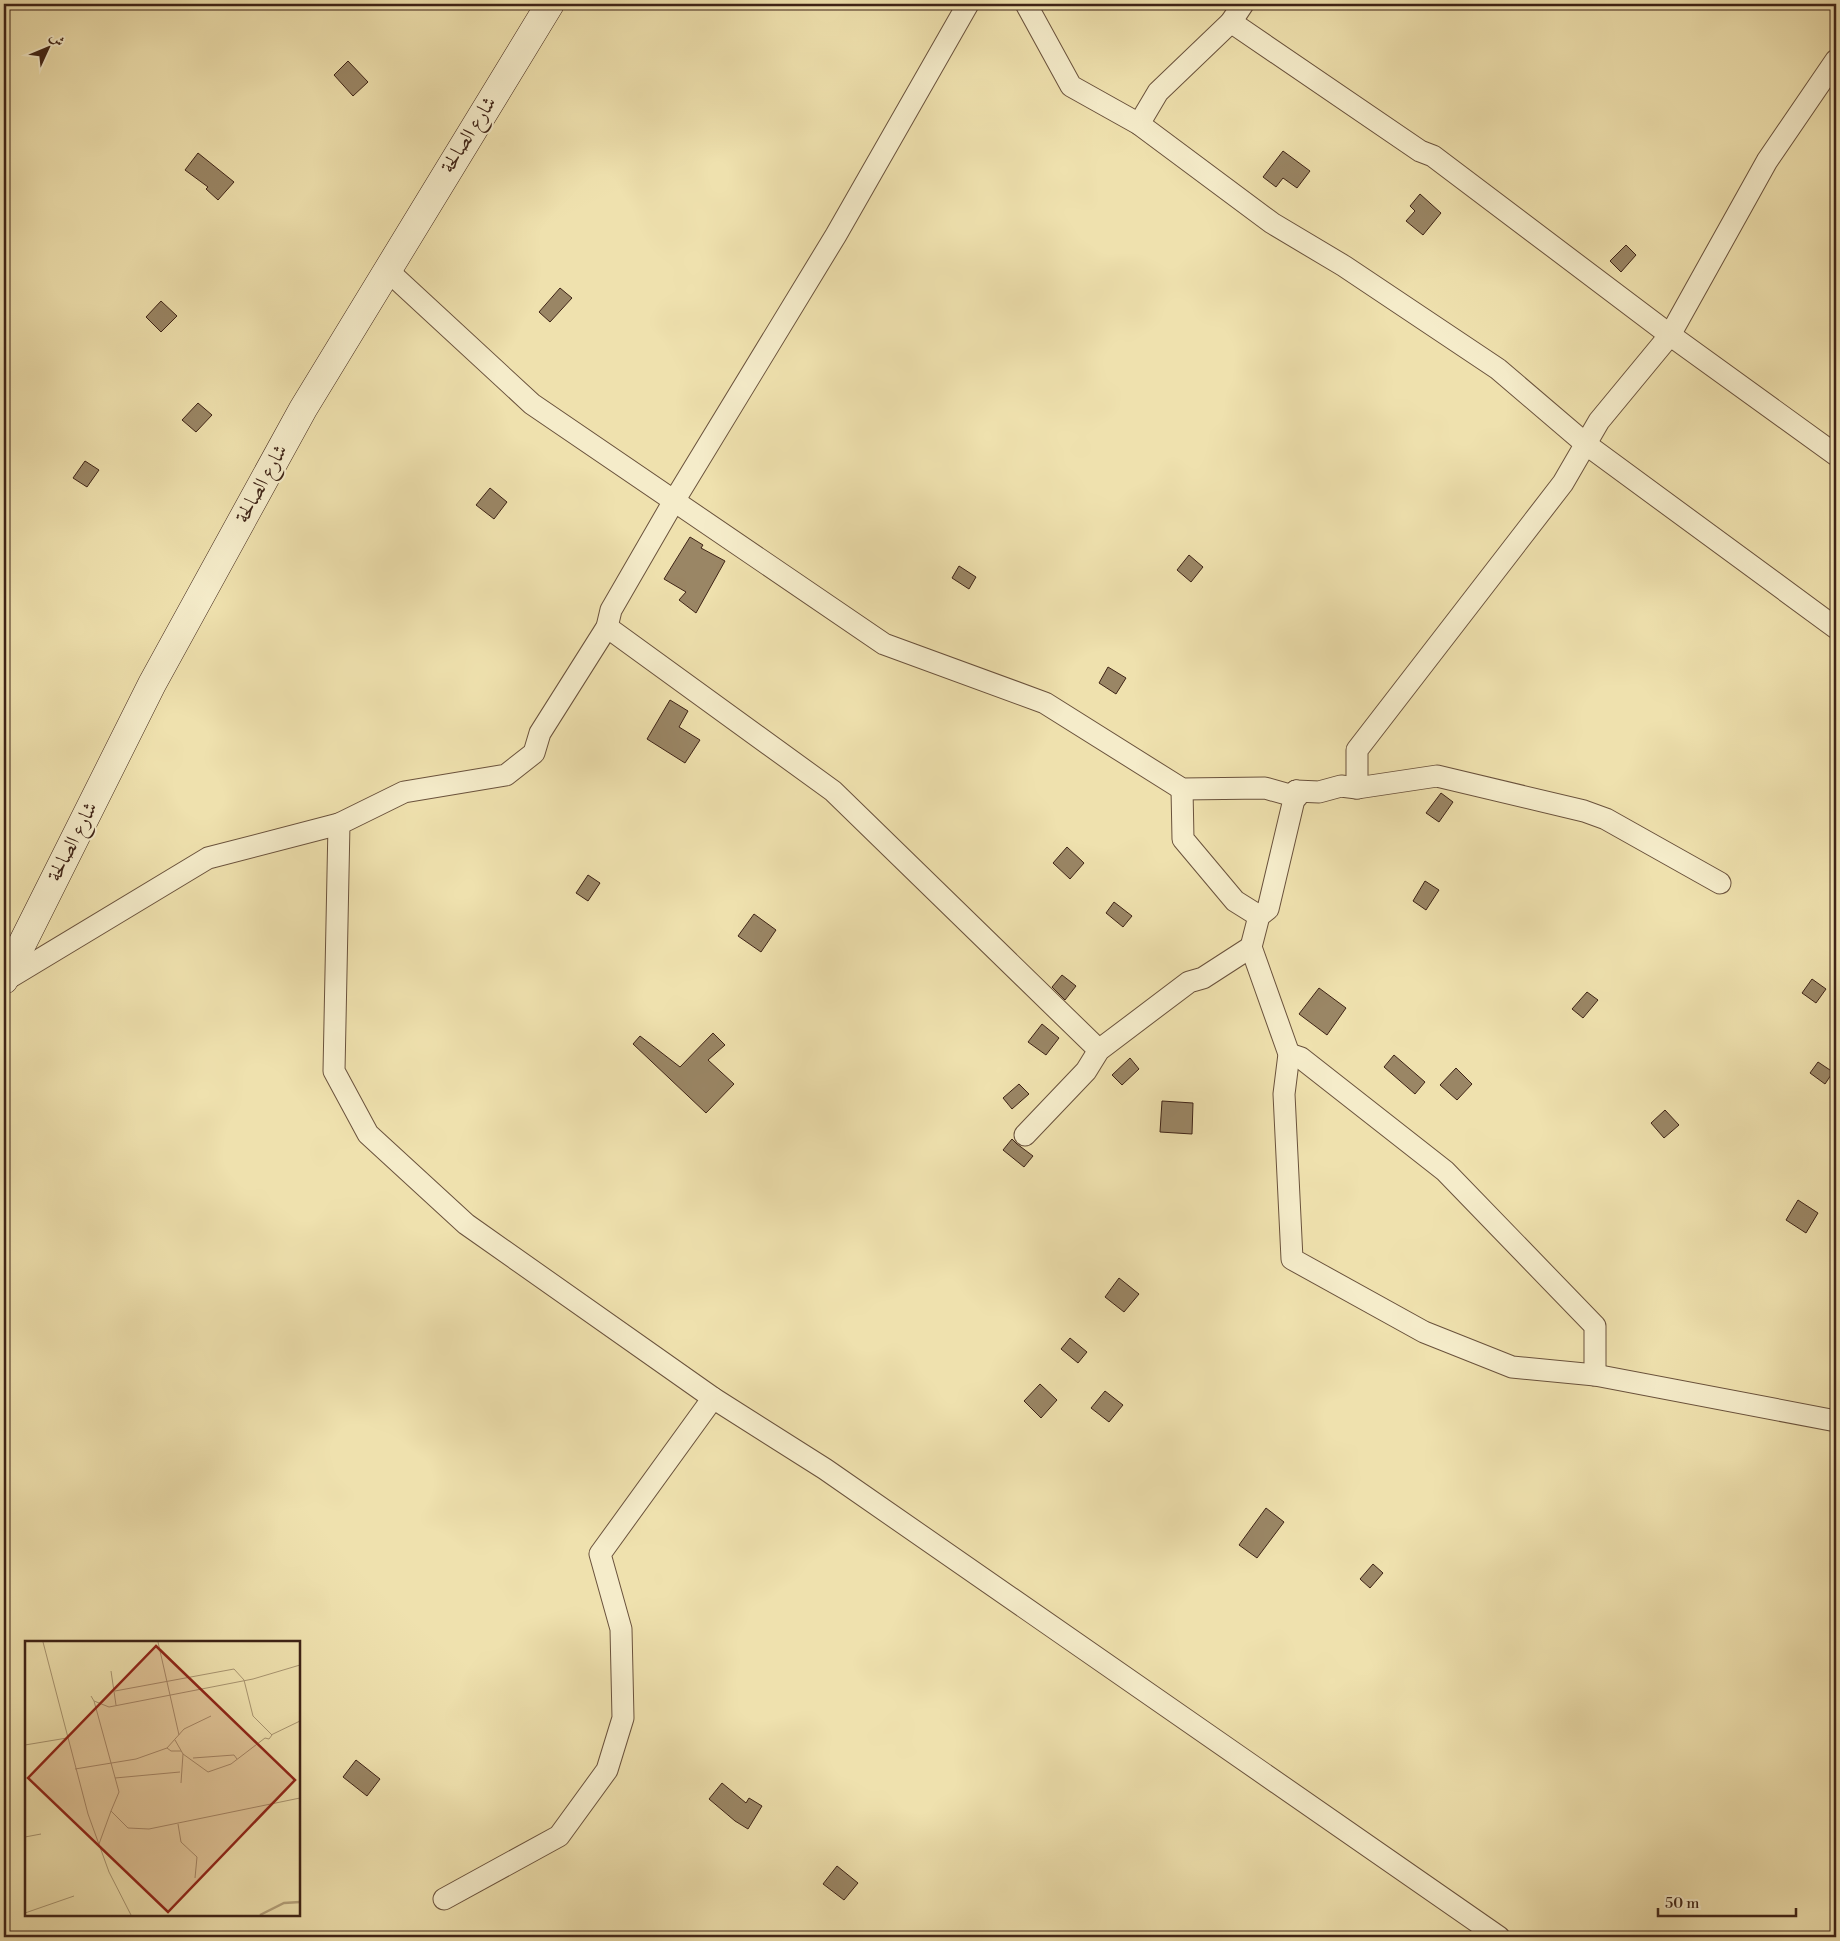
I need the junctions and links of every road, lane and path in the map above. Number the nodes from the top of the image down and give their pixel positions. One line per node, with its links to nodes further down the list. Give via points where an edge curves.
1 (550, 4): 8 (main road, شارع الصالحة)
2 (968, 4): 12 (street, via 836,235)
3 (1026, 4): 7 (street, via 1071,86)
4 (1243, 4): 5 (street)
5 (1231, 22): 7 (street, via 1158,92); 9 (street, via 1420,151 1433,156)
6 (1836, 60): 9 (street, via 1767,161)
7 (1139, 124): 10 (street, via 1272,223 1344,266 1498,369)
8 (387, 270): 12 (street, via 532,404); 22 (main road, شارع الصالحة, via 303,410 152,684)
9 (1670, 336): 10 (street, via 1599,421); 11 (street)
10 (1587, 445): 14 (street); 15 (street, via 1562,483 1357,750)
11 (1836, 455)
12 (674, 501): 13 (street, via 610,610); 16 (street, via 884,644 1044,703)
13 (607, 627): 18 (street, via 540,733 534,753 506,775 404,792); 23 (street, via 833,791)
14 (1836, 628)
15 (1357, 788): 17 (street, via 1341,786); 19 (street, via 1437,776 1584,810)
16 (1182, 789): 17 (street, via 1265,788); 20 (street, via 1182,839 1235,901)
17 (1296, 794): 20 (street, via 1268,909)
18 (339, 824): 22 (street, via 208,858); 27 (street, via 334,1071 368,1134 466,1224)
19 (1720, 883)
20 (1259, 916): 21 (street)
21 (1252, 947): 23 (street, via 1203,978 1188,982); 24 (street)
22 (4, 981)
23 (1099, 1050): 25 (street, via 1086,1071)
24 (1289, 1054): 26 (street, via 1302,1058 1445,1170 1595,1326); 26 (street, via 1284,1094 1292,1259 1424,1332 1512,1367)
25 (1025, 1135)
26 (1595, 1375): 28 (street)
27 (713, 1398): 29 (street, via 600,1554 621,1629 623,1718 607,1770 559,1836); 30 (street, via 826,1469)
28 (1836, 1421)
29 (444, 1899)
30 (1499, 1937)

